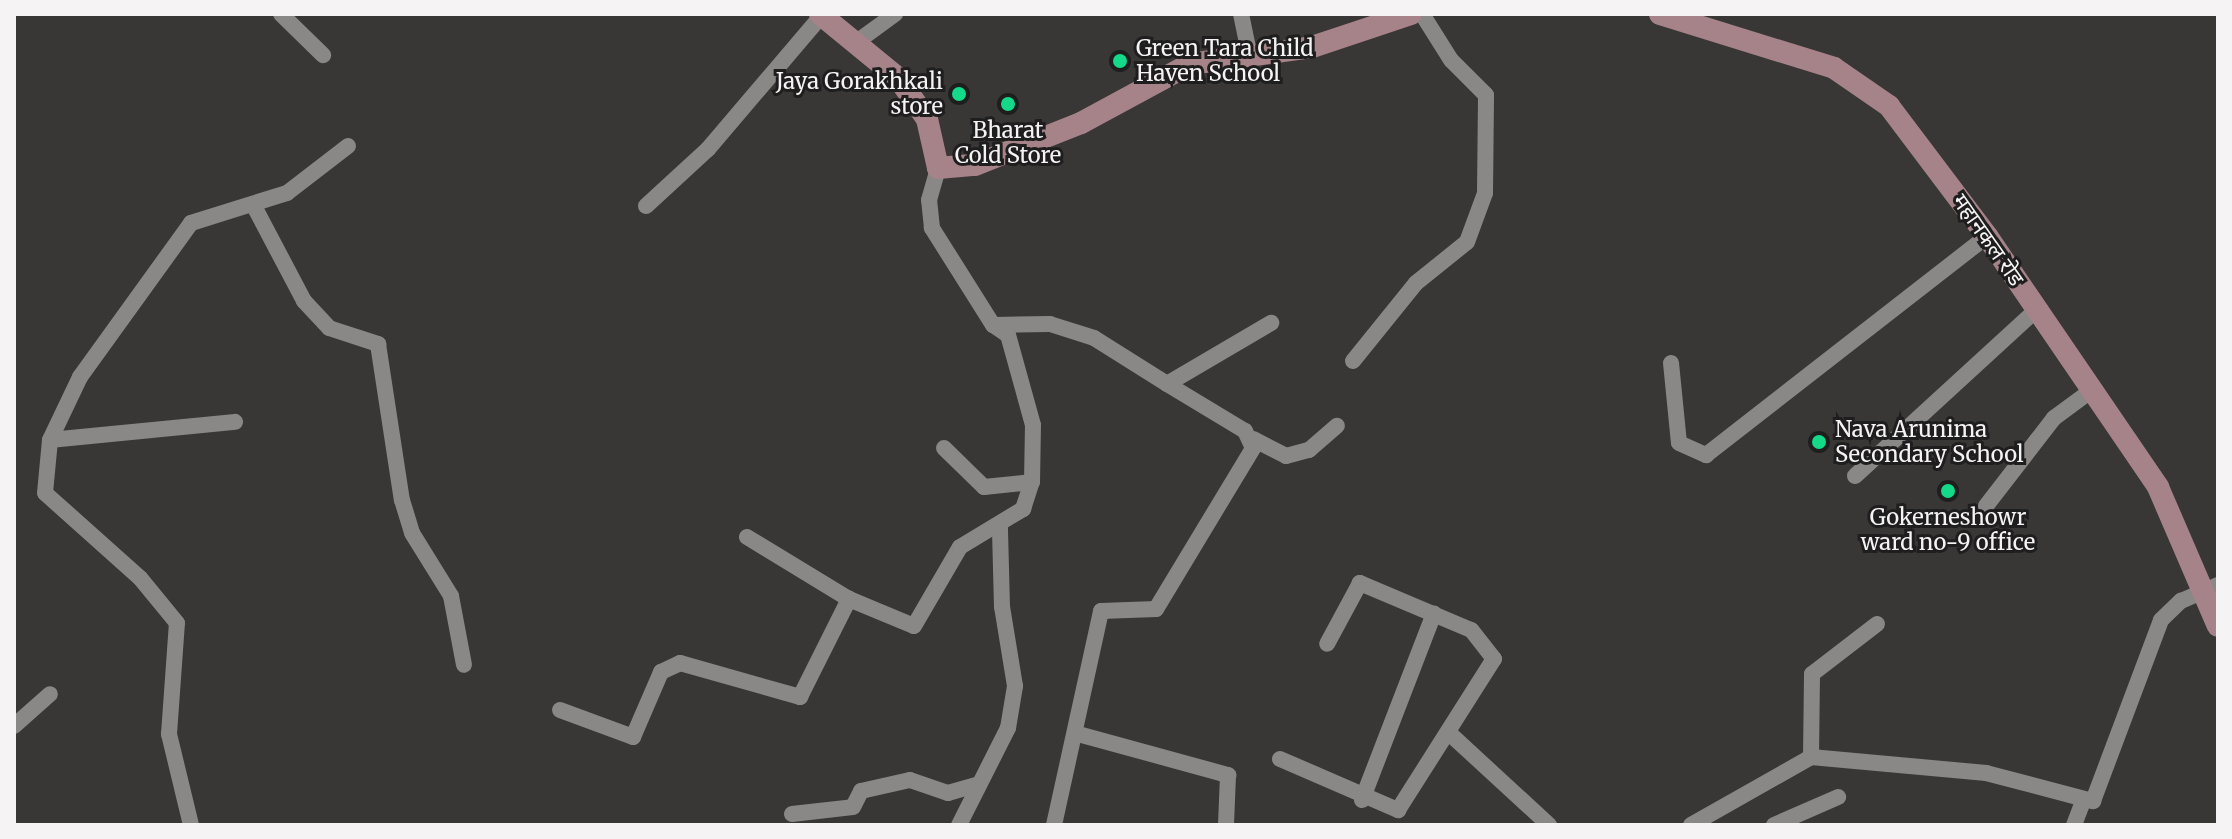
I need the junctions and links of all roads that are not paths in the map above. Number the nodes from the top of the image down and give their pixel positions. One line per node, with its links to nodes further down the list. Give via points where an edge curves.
1 (281, 14): 9 (street)
2 (895, 14): 8 (street)
3 (1241, 14): 10 (street)
4 (1411, 14): 10 (main road, via 1325,43)
5 (1422, 14): 19 (street, via 1451,60 1486,95 1485,193 1467,242 1416,283)
6 (1660, 14): 15 (main road, महानकल रोड, via 1834,68 1874,91)
7 (821, 15): 8 (main road); 13 (street, via 708,149)
8 (858, 41): 12 (main road, via 927,119)
9 (323, 55)
10 (1250, 57): 12 (main road, via 1179,68 1081,123 975,165)
11 (348, 146): 14 (street, via 287,193)
12 (938, 168): 18 (street, via 929,200 932,228)
13 (646, 206)
14 (255, 208): 26 (street, via 191,223 80,377); 39 (street, via 304,301 329,328 378,344 402,500 412,533 451,596)
15 (1987, 236): 16 (main road, महानकल रोड); 20 (street, via 1706,455 1679,443)
16 (2037, 309): 22 (main road, महानकल रोड); 28 (street)
17 (1271, 323): 21 (street)
18 (993, 325): 21 (street, via 1050,324 1094,338); 29 (street, via 1008,335 1033,425)
19 (1353, 361)
20 (1671, 363)
21 (1167, 384): 25 (street)
22 (2092, 390): 30 (street, via 2054,418); 33 (main road, महानकल रोड, via 2158,487)
23 (235, 422): 26 (street)
24 (1337, 426): 25 (street, via 1309,450 1286,456)
25 (1253, 439): 44 (street, via 1156,609 1101,611)
26 (50, 440): 52 (street, via 45,493 140,578 177,623 169,734)
27 (944, 448): 29 (street, via 984,487)
28 (1855, 476)
29 (1032, 482): 31 (street, via 1023,509)
30 (1986, 506)
31 (1000, 528): 34 (street, via 960,547 914,626); 47 (street, via 1002,607 1015,686 1008,728)
32 (747, 537): 34 (street)
33 (2212, 589): 37 (main road, महानकल रोड); 50 (street, via 2181,601 2161,620 2125,704 2100,796)
34 (849, 599): 41 (street, via 797,698 680,663 661,672 633,737)
35 (1434, 613): 38 (street, via 1360,583); 43 (street, via 1471,630 1494,659); 49 (street)
36 (1877, 624): 45 (street, via 1812,674)
37 (2218, 626)
38 (1327, 644)
39 (464, 665)
40 (50, 694): 42 (street)
41 (560, 710)
42 (14, 726)
43 (1449, 733): 49 (street, via 1398,810); 56 (street)
44 (1078, 734): 54 (street); 55 (street, via 1228,775)
45 (1811, 757): 50 (street, via 1986,773); 57 (street)
46 (1280, 759): 49 (street)
47 (979, 784): 51 (street, via 948,793 910,780 861,791 853,807); 53 (street)
48 (1838, 797): 58 (street)
49 (1362, 800)
50 (2083, 801): 59 (street)
51 (792, 814)
52 (191, 825)
53 (959, 825)
54 (1054, 825)
55 (1226, 825)
56 (1549, 825)
57 (1691, 825)
58 (1774, 825)
59 (2074, 825)

